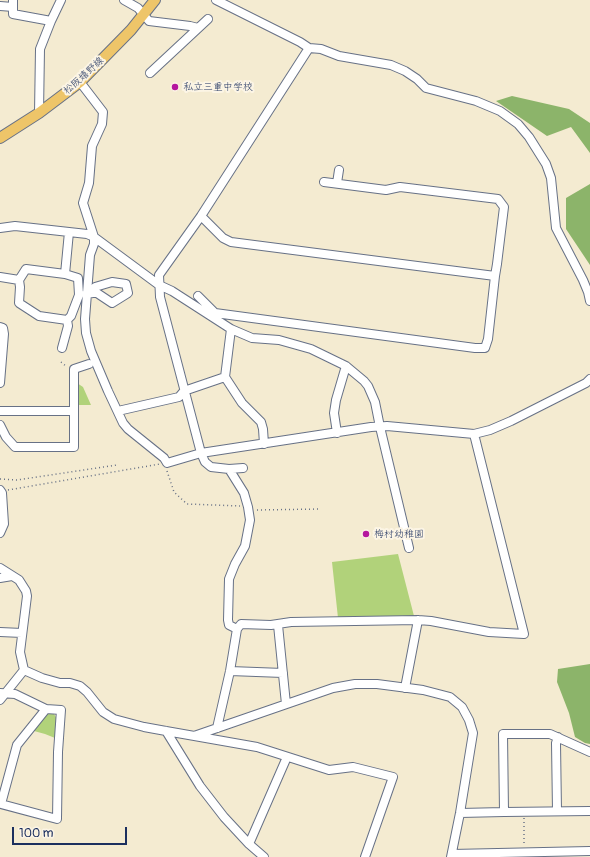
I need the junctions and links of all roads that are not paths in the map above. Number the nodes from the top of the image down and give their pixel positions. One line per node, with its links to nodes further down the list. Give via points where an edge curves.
1 (61, 0): 9 (street)
2 (124, 0): 7 (street)
3 (155, 0): 7 (main road, 松阪嬉野線)
4 (216, 0): 11 (street)
5 (13, 3): 6 (street); 9 (street, via 13,14)
6 (0, 6)
7 (144, 15): 10 (street, via 150,21); 13 (main road, 松阪嬉野線)
8 (208, 18): 10 (street)
9 (51, 21): 14 (street, via 40,49)
10 (198, 28): 12 (street)
11 (309, 48): 19 (street); 29 (street, via 391,65 417,78 426,88 476,101 518,124 546,164 551,178 556,228 583,280)
12 (150, 73)
13 (80, 82): 14 (main road, 松阪嬉野線); 22 (street, via 103,112 102,124 92,146 90,183 83,203)
14 (39, 113): 15 (main road, 松阪嬉野線)
15 (0, 138)
16 (339, 170): 18 (street)
17 (324, 182): 18 (street)
18 (337, 183): 24 (street, via 386,190 400,187 498,199 504,207)
19 (201, 216): 24 (street, via 223,238 231,242); 27 (street, via 159,275)
20 (0, 228): 21 (street, via 15,226)
21 (69, 232): 22 (street); 23 (street)
22 (94, 236): 27 (street); 42 (street, via 90,255 86,333 91,351)
23 (65, 274): 26 (street, via 26,269); 30 (street, via 78,278 79,285 79,295)
24 (495, 276): 28 (street, via 485,348 216,313)
25 (0, 277): 26 (street)
26 (19, 280): 30 (street, via 19,303 39,316)
27 (159, 285): 32 (street); 39 (street)
28 (198, 296)
29 (590, 301)
30 (67, 320): 33 (street, via 68,326)
31 (0, 327): 38 (street, via 3,328 4,334)
32 (231, 329): 35 (street, via 252,338 279,340 311,349); 36 (street)
33 (62, 348)
34 (89, 364): 41 (street, via 74,369)
35 (346, 366): 44 (street, via 368,386 375,402); 45 (street, via 334,413)
36 (225, 376): 39 (street); 47 (street, via 242,403 261,422)
37 (590, 379): 46 (street, via 512,421)
38 (0, 383)
39 (184, 391): 42 (street, via 179,397); 48 (street)
40 (0, 411): 41 (street)
41 (74, 411): 43 (street, via 74,447 15,447)
42 (118, 411): 48 (street, via 128,429 164,458 163,463)
43 (0, 425)
44 (380, 427): 45 (street); 46 (street); 53 (street)
45 (337, 432): 47 (street)
46 (474, 434): 57 (street, via 524,634 489,632)
47 (264, 444): 48 (street)
48 (201, 453): 49 (street, via 205,462 212,467)
49 (229, 468): 50 (street); 59 (street, via 244,494 250,520 245,546 229,580 228,620 229,625)
50 (243, 468)
51 (1, 494): 52 (street, via 4,524)
52 (0, 533)
53 (409, 548)
54 (0, 568): 55 (street)
55 (12, 576): 56 (street); 61 (street, via 19,580 27,596)
56 (0, 578)
57 (418, 620): 58 (street, via 291,622); 65 (street)
58 (278, 625): 59 (street, via 241,624); 64 (street)
59 (237, 629): 63 (street)
60 (0, 632): 61 (street)
61 (22, 633): 62 (street, via 20,652)
62 (24, 670): 66 (street); 70 (street, via 42,678 80,686 103,712 114,719)
63 (230, 671): 64 (street); 69 (street)
64 (283, 673): 67 (street)
65 (405, 688): 67 (street, via 355,684 333,688); 79 (street, via 450,697 462,707 469,720 473,733)
66 (2, 696): 68 (street, via 15,694)
67 (286, 704): 69 (street)
68 (46, 709): 75 (street, via 17,744); 75 (street, via 61,710 57,819 1,804)
69 (217, 728): 71 (street)
70 (166, 732): 71 (street); 80 (street, via 200,786)
71 (194, 736): 74 (street, via 257,747)
72 (558, 737): 73 (street); 76 (street); 78 (street, via 550,734 503,734)
73 (590, 752)
74 (287, 757): 80 (street); 84 (street, via 329,770 353,767 393,777)
75 (3, 781)
76 (557, 811): 77 (street); 78 (street)
77 (590, 811)
78 (504, 812): 79 (street)
79 (460, 813): 82 (street)
80 (249, 844): 83 (street)
81 (590, 851): 82 (street)
82 (451, 856)
83 (264, 857)
84 (365, 857)

